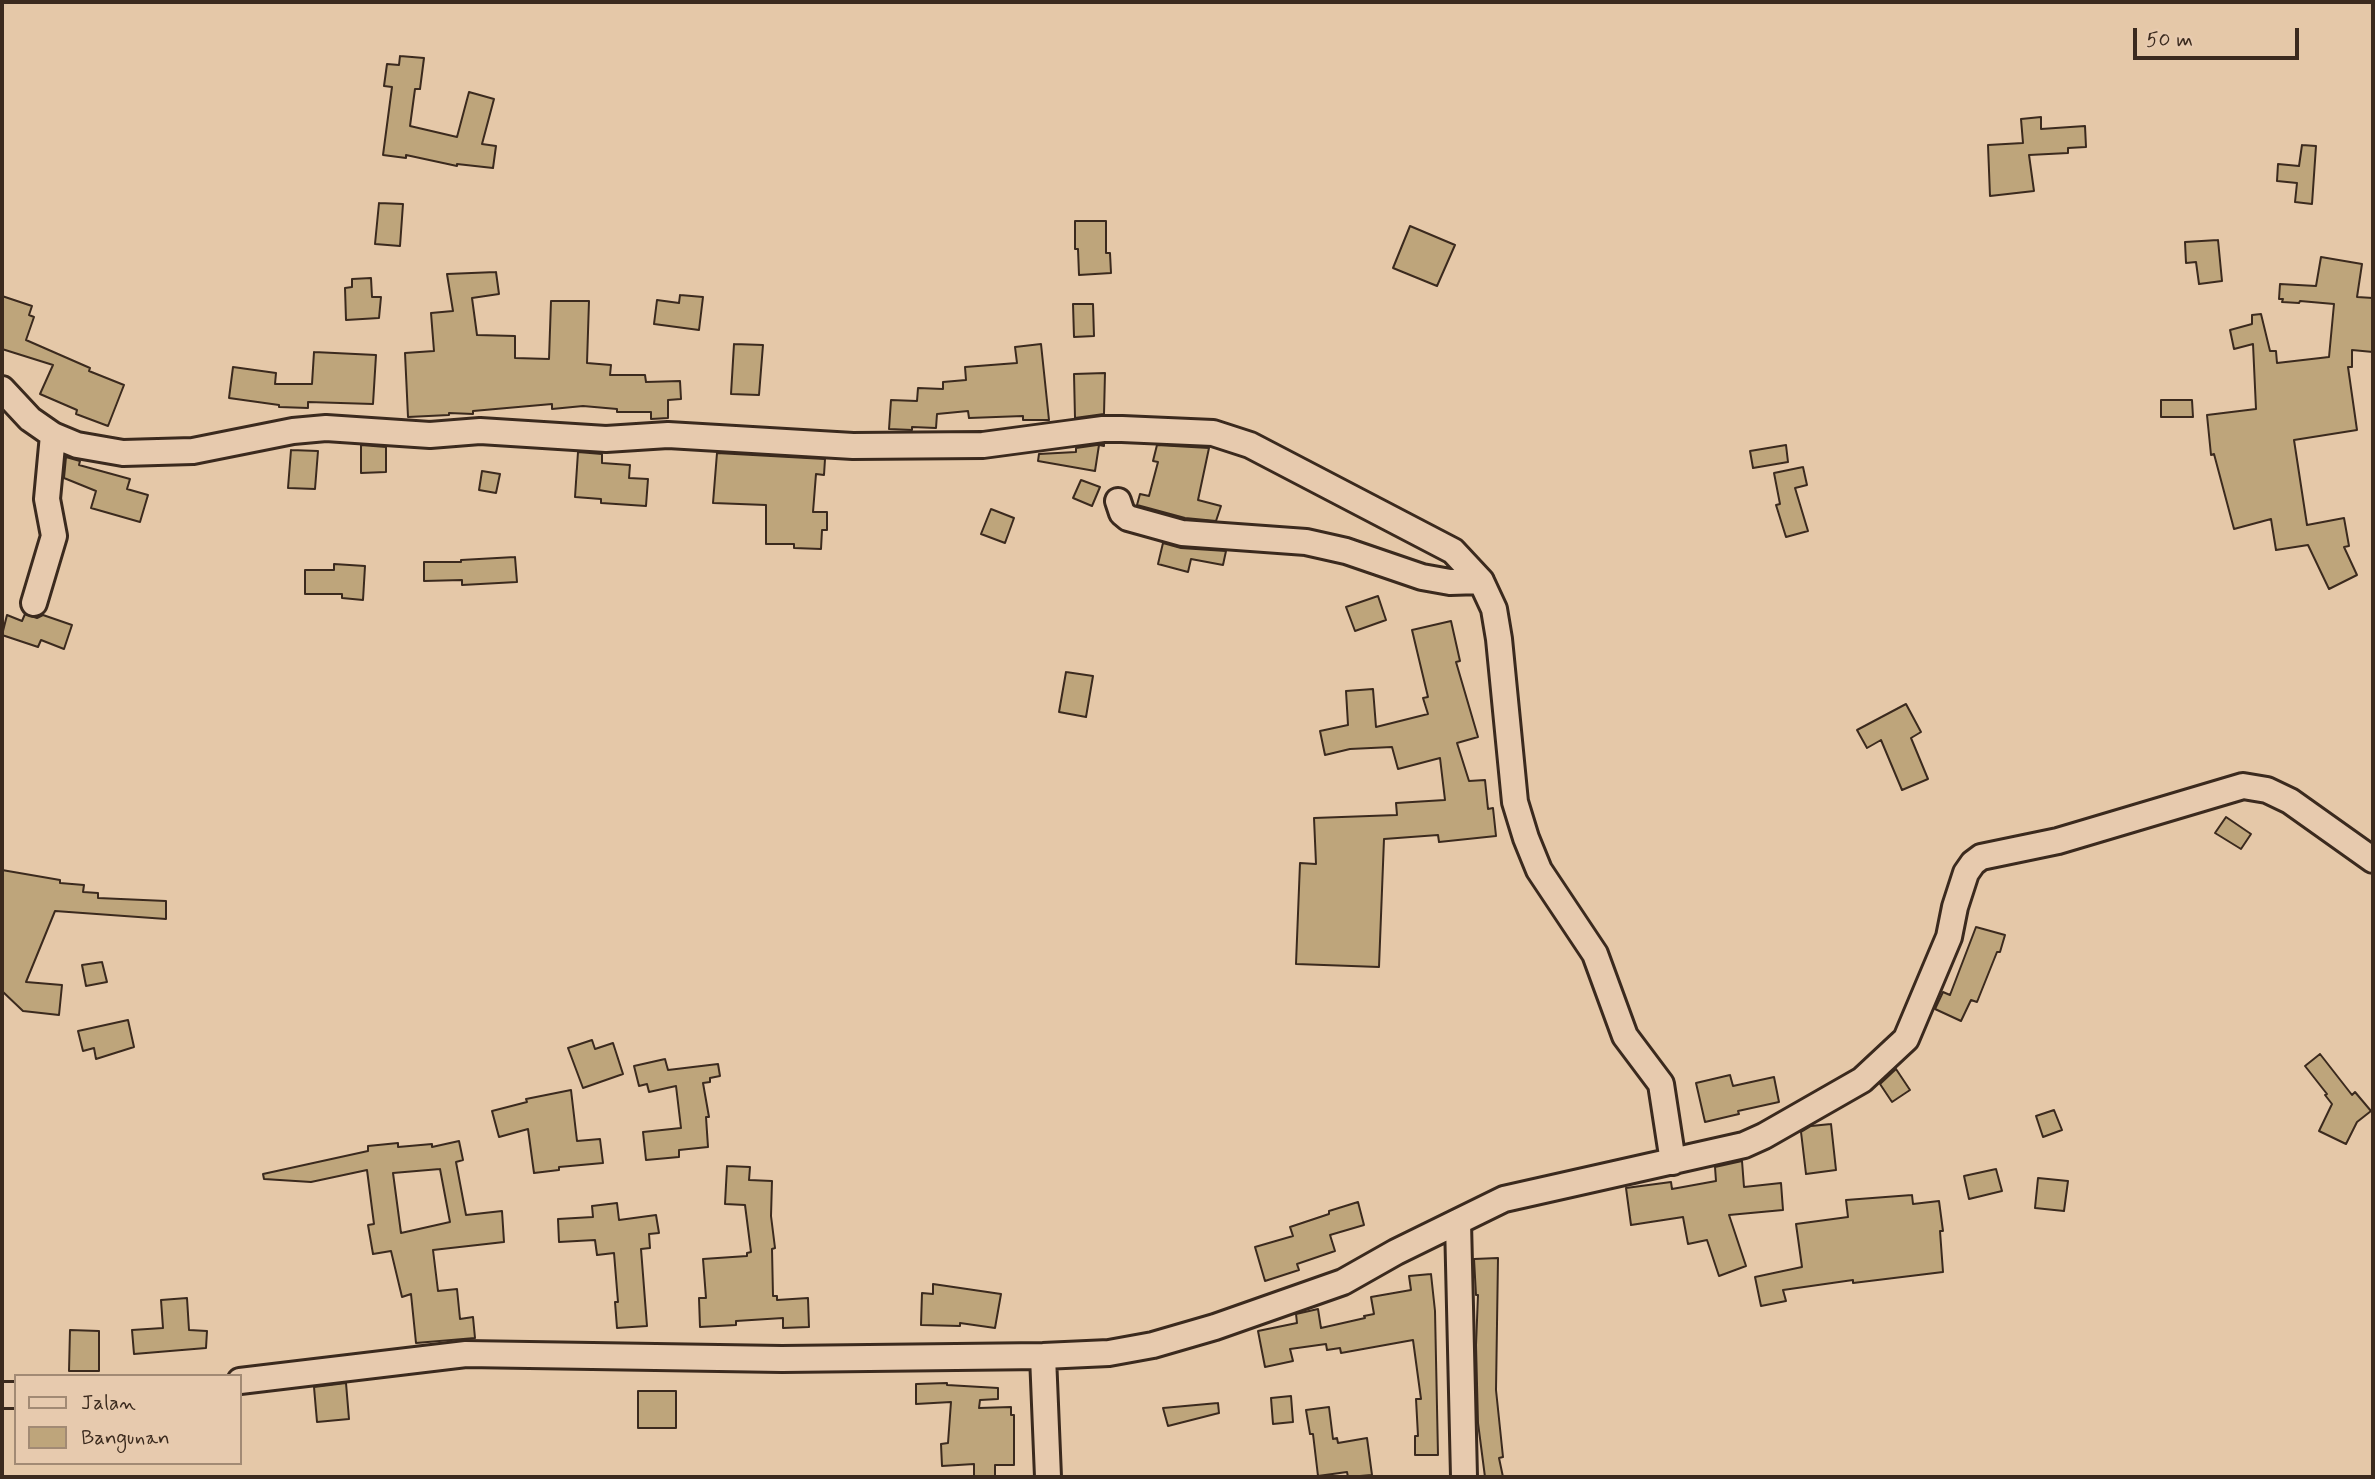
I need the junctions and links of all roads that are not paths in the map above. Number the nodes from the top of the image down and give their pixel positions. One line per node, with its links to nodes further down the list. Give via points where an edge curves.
1 (2, 390): 2 (street)
2 (53, 435): 4 (street, via 99,451 148,454 193,451 326,428 606,439 668,435 853,446 994,444 1103,429 1213,433 1250,445 1453,551); 5 (street, via 47,499 54,536)
3 (1118, 501): 4 (street, via 1128,518 1182,533 1306,542 1422,578)
4 (1481, 581): 7 (street, via 1494,609 1515,802 1526,838 1539,870 1595,954 1625,1036 1661,1084)
5 (34, 603)
6 (2373, 860): 7 (street, via 2290,801 2243,786 2058,841 1981,857 1966,873 1949,937 1906,1039 1890,1055 1862,1080 1764,1136)
7 (1673, 1162): 8 (street, via 1504,1199)
8 (1458, 1222): 9 (street, via 1343,1282 1215,1327 1109,1353); 12 (street)
9 (1043, 1356): 10 (street, via 769,1359 466,1353); 11 (street)
10 (242, 1381)
11 (1048, 1477)
12 (1464, 1477)

